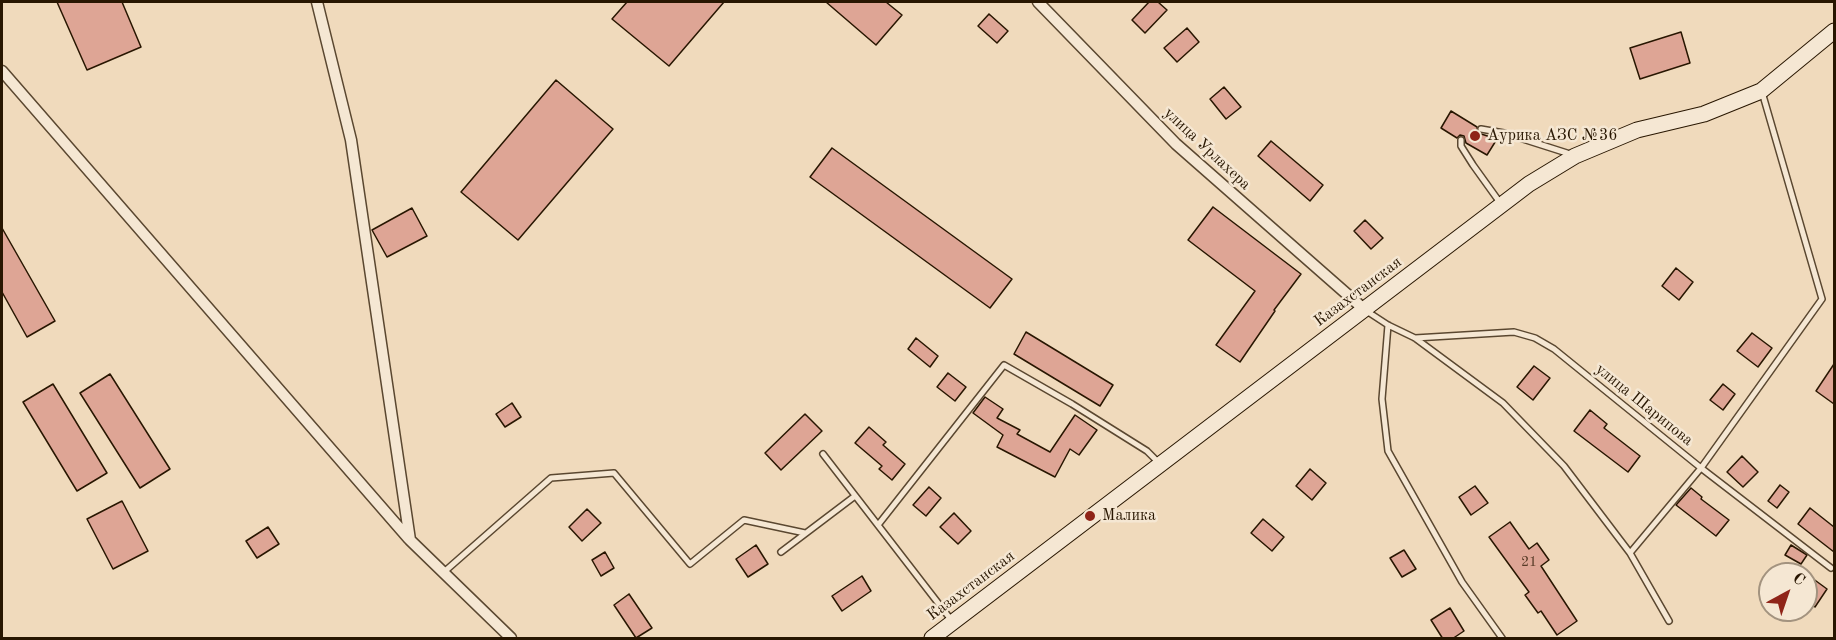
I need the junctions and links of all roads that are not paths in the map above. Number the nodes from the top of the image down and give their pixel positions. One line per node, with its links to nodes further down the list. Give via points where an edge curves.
1 (317, 2): 19 (street, via 351,140)
2 (1038, 2): 10 (street, улица Урлахера, via 1176,144)
3 (1834, 31): 5 (main road, Казахстанская)
4 (2, 71): 19 (street)
5 (1761, 91): 8 (main road, Казахстанская, via 1704,114 1637,130); 15 (lane, via 1822,299)
6 (1481, 129): 8 (lane)
7 (1461, 140): 9 (lane, via 1461,146)
8 (1575, 156): 9 (main road, Казахстанская)
9 (1502, 205): 10 (main road, Казахстанская)
10 (1365, 310): 11 (lane, улица Шарипова); 14 (main road, Казахстанская)
11 (1388, 326): 12 (lane, улица Шарипова); 28 (lane, via 1382,399 1388,451 1462,582)
12 (1415, 338): 15 (lane, улица Шарипова, via 1514,332 1535,338 1554,349); 21 (lane, улица Шарипова, via 1503,403 1564,466)
13 (823, 454): 16 (lane)
14 (1161, 464): 17 (lane, via 1148,451 1004,365); 25 (main road, Казахстанская)
15 (1701, 468): 21 (lane); 22 (lane, улица Шарипова)
16 (855, 496): 17 (lane); 18 (lane)
17 (878, 525): 25 (lane)
18 (805, 533): 20 (lane); 23 (lane, via 744,520 690,564 614,473 551,478)
19 (410, 540): 23 (street)
20 (781, 552)
21 (1630, 553): 24 (lane, улица Шарипова)
22 (1831, 568)
23 (444, 573): 26 (street)
24 (1669, 621)
25 (953, 623): 27 (main road, Казахстанская)
26 (511, 639)
27 (932, 639)
28 (1502, 639)

